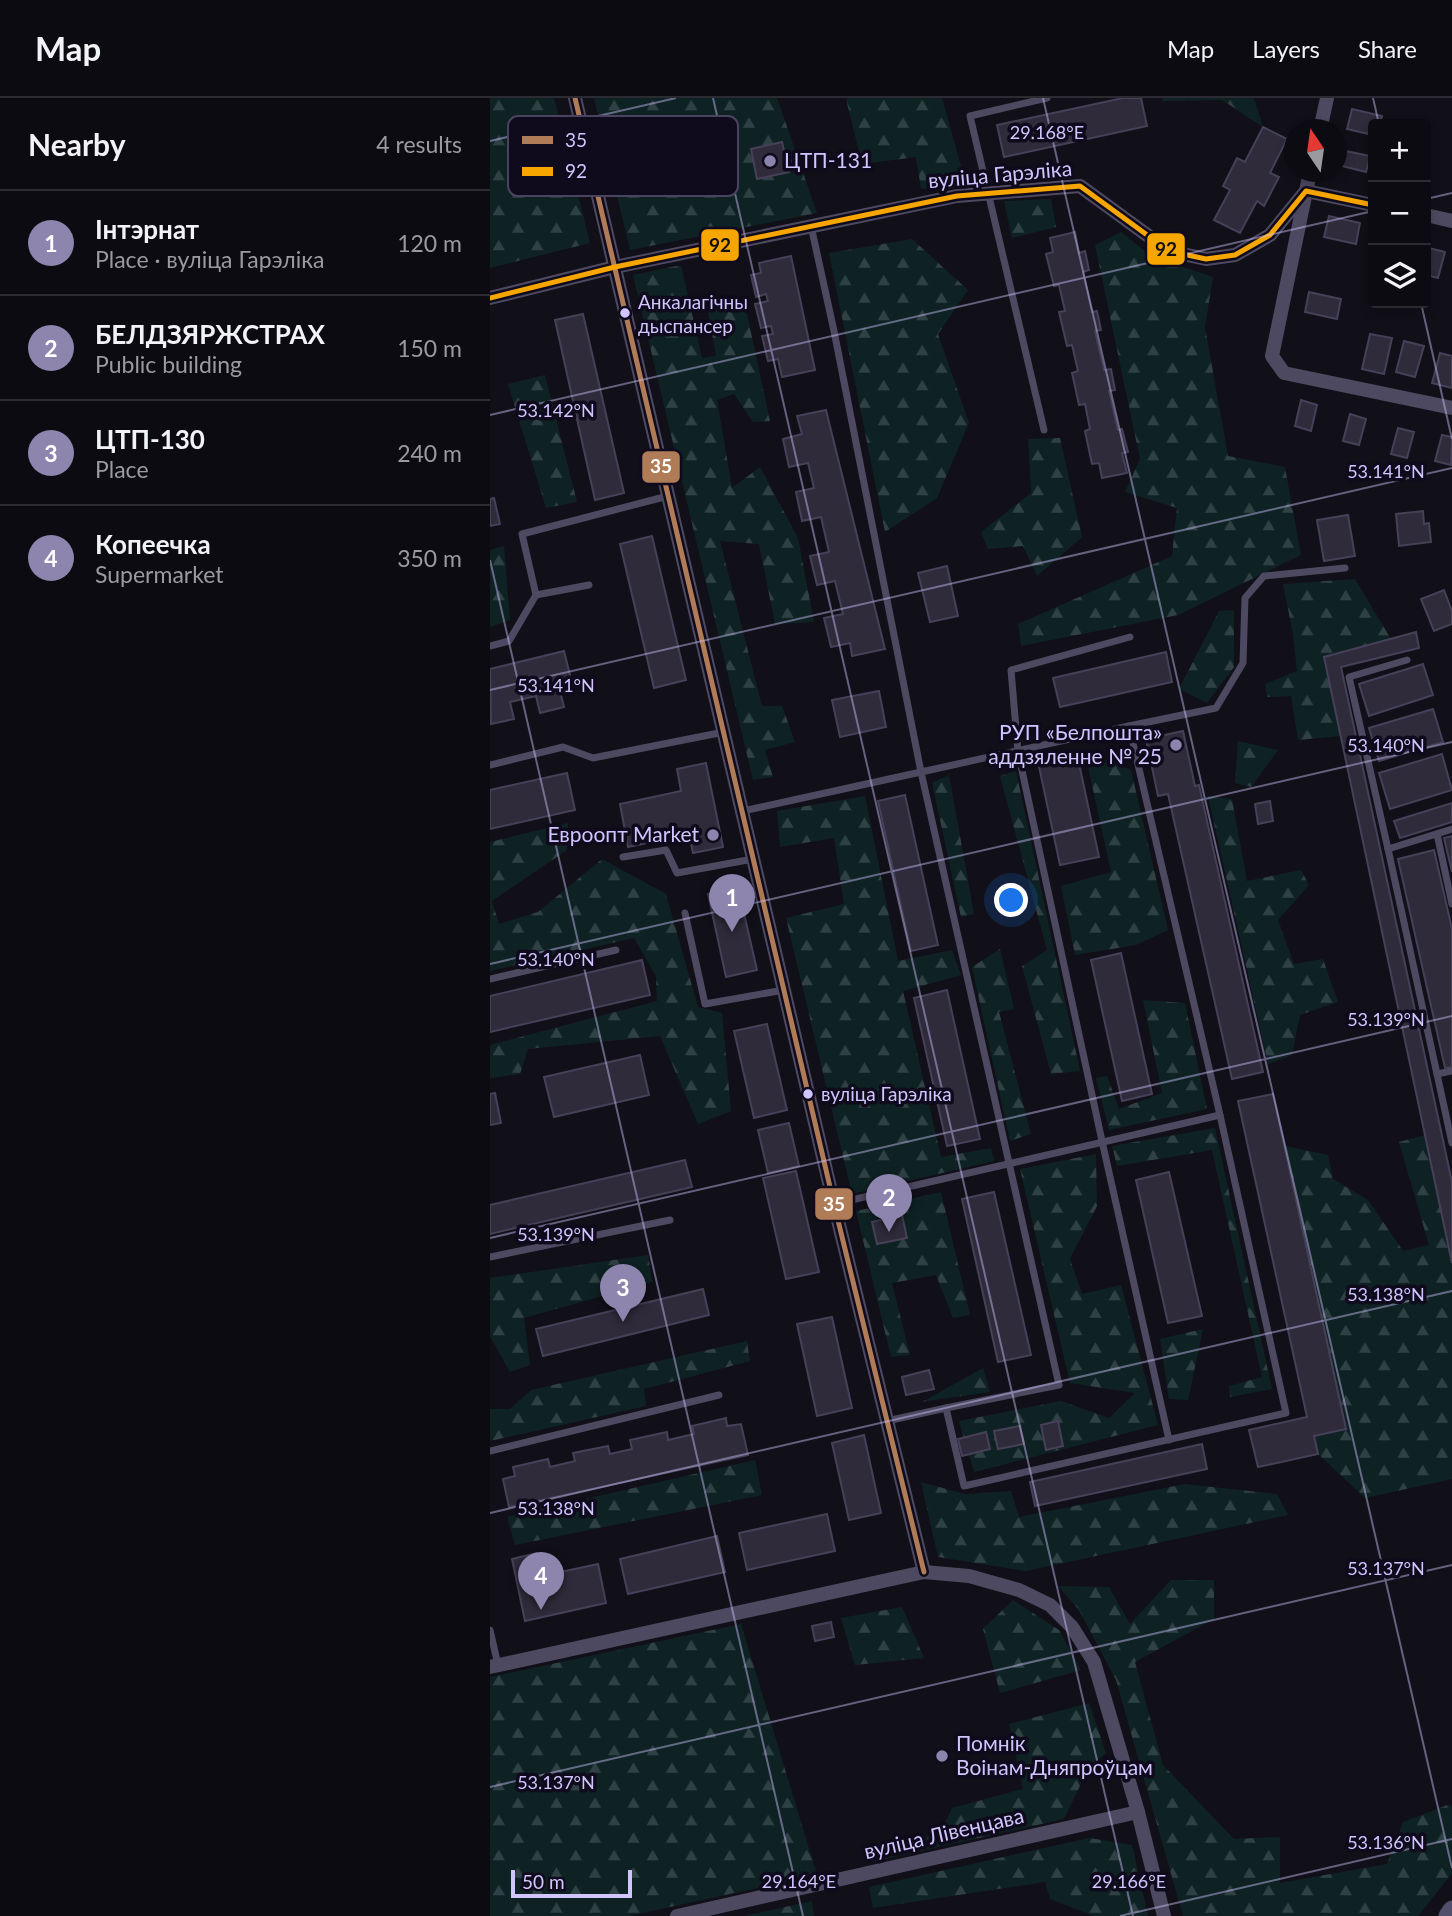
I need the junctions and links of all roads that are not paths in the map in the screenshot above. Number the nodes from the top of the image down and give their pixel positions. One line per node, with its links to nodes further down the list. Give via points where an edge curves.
1 (575, 98): 4 (street)
2 (1046, 98): 8 (lane, via 970,116)
3 (1327, 98): 5 (street)
4 (579, 116)
5 (1322, 119)
6 (1308, 182): 7 (street)
7 (1306, 191): 8 (street, вуліца Гарэліка, via 1270,234 1235,255 1206,259 1169,251 1080,186); 10 (street); 16 (street, via 1272,356 1284,373)
8 (989, 193): 13 (street, вуліца Гарэліка, via 957,195); 17 (lane)
9 (598, 196): 14 (street)
10 (1368, 204)
11 (1431, 216): 12 (street)
12 (1452, 221)
13 (811, 226): 14 (street, вуліца Гарэліка); 29 (lane)
14 (615, 267): 15 (street, вуліца Гарэліка); 18 (street)
15 (490, 298)
16 (1452, 408)
17 (1044, 430)
18 (669, 496): 21 (lane, via 522,534); 26 (street)
19 (1345, 568): 25 (lane, via 1264,576 1245,598 1243,663 1216,708)
20 (589, 585): 21 (lane)
21 (536, 595): 23 (lane, via 509,641)
22 (1130, 638): 27 (lane, via 1011,670)
23 (490, 646)
24 (1407, 660): 33 (lane, via 1349,677)
25 (1129, 726): 27 (lane); 43 (lane)
26 (724, 732): 28 (lane, via 593,758 563,747); 30 (street)
27 (1018, 752): 29 (lane); 44 (lane)
28 (490, 765)
29 (922, 772): 30 (lane); 46 (lane)
30 (743, 811): 35 (street)
31 (1452, 829): 32 (lane)
32 (1437, 834): 33 (lane); 36 (lane)
33 (1388, 849): 42 (lane)
34 (623, 857): 35 (lane, via 666,850 677,873)
35 (754, 859): 40 (street)
36 (1452, 904)
37 (685, 913): 40 (lane, via 705,1004)
38 (616, 950): 39 (lane)
39 (490, 979)
40 (784, 990): 47 (street)
41 (1452, 1071): 42 (lane)
42 (1437, 1074): 45 (lane)
43 (1220, 1115): 44 (lane); 53 (lane, via 1286,1413)
44 (1102, 1141): 46 (lane); 53 (lane)
45 (1452, 1143)
46 (1010, 1163): 47 (lane); 51 (lane, via 1059,1385)
47 (834, 1205): 52 (street)
48 (670, 1220): 49 (lane)
49 (490, 1257)
50 (719, 1395): 54 (lane)
51 (946, 1408): 52 (lane); 53 (lane, via 964,1486)
52 (886, 1421): 55 (street)
53 (1169, 1440)
54 (490, 1451)
55 (924, 1572): 57 (street); 58 (street, via 969,1576 1019,1590 1050,1605 1072,1627 1094,1662)
56 (490, 1630): 57 (lane)
57 (494, 1666)
58 (1138, 1812): 60 (street, вуліца Лівенцава); 61 (street)
59 (1452, 1910): 62 (main road)
60 (677, 1916)
61 (1164, 1916)
62 (1448, 1916)

